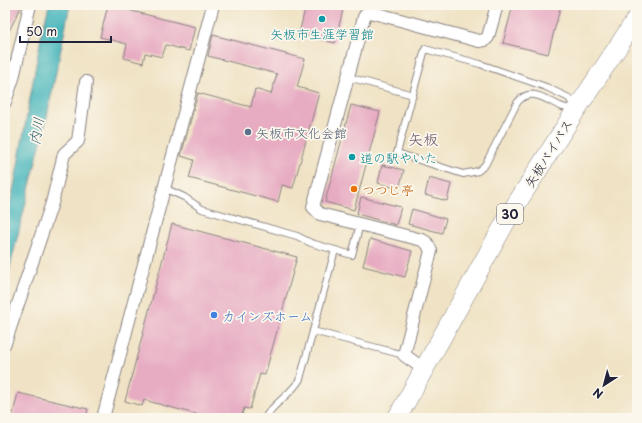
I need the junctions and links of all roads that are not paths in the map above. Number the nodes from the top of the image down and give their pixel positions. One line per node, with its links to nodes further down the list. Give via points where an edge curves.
1 (30, 5): 5 (street)
2 (212, 5): 11 (street)
3 (497, 5): 6 (street, via 488,37 478,41 370,12 364,17)
4 (637, 18): 10 (main road, 矢板バイパス / 30)
5 (9, 76): 9 (street)
6 (348, 77): 8 (lane); 12 (street, via 313,207 320,214)
7 (86, 82): 15 (street, via 78,141 64,154 52,203)
8 (413, 95): 10 (lane, via 425,49 480,64 546,87 569,98); 10 (lane, via 397,153 463,174 478,171 486,165 517,103 525,95 541,96 562,107)
9 (5, 102)
10 (576, 110): 17 (main road, 矢板バイパス / 30, via 510,214)
11 (164, 188): 13 (lane, via 202,208 298,236); 18 (street)
12 (360, 224): 13 (lane, via 352,254); 16 (street, via 422,240 432,251)
13 (335, 250): 14 (lane)
14 (313, 331): 16 (lane); 19 (lane, via 300,379)
15 (5, 343)
16 (404, 355): 17 (street)
17 (424, 369): 20 (main road, 矢板バイパス / 30)
18 (103, 418)
19 (265, 418)
20 (397, 418)

